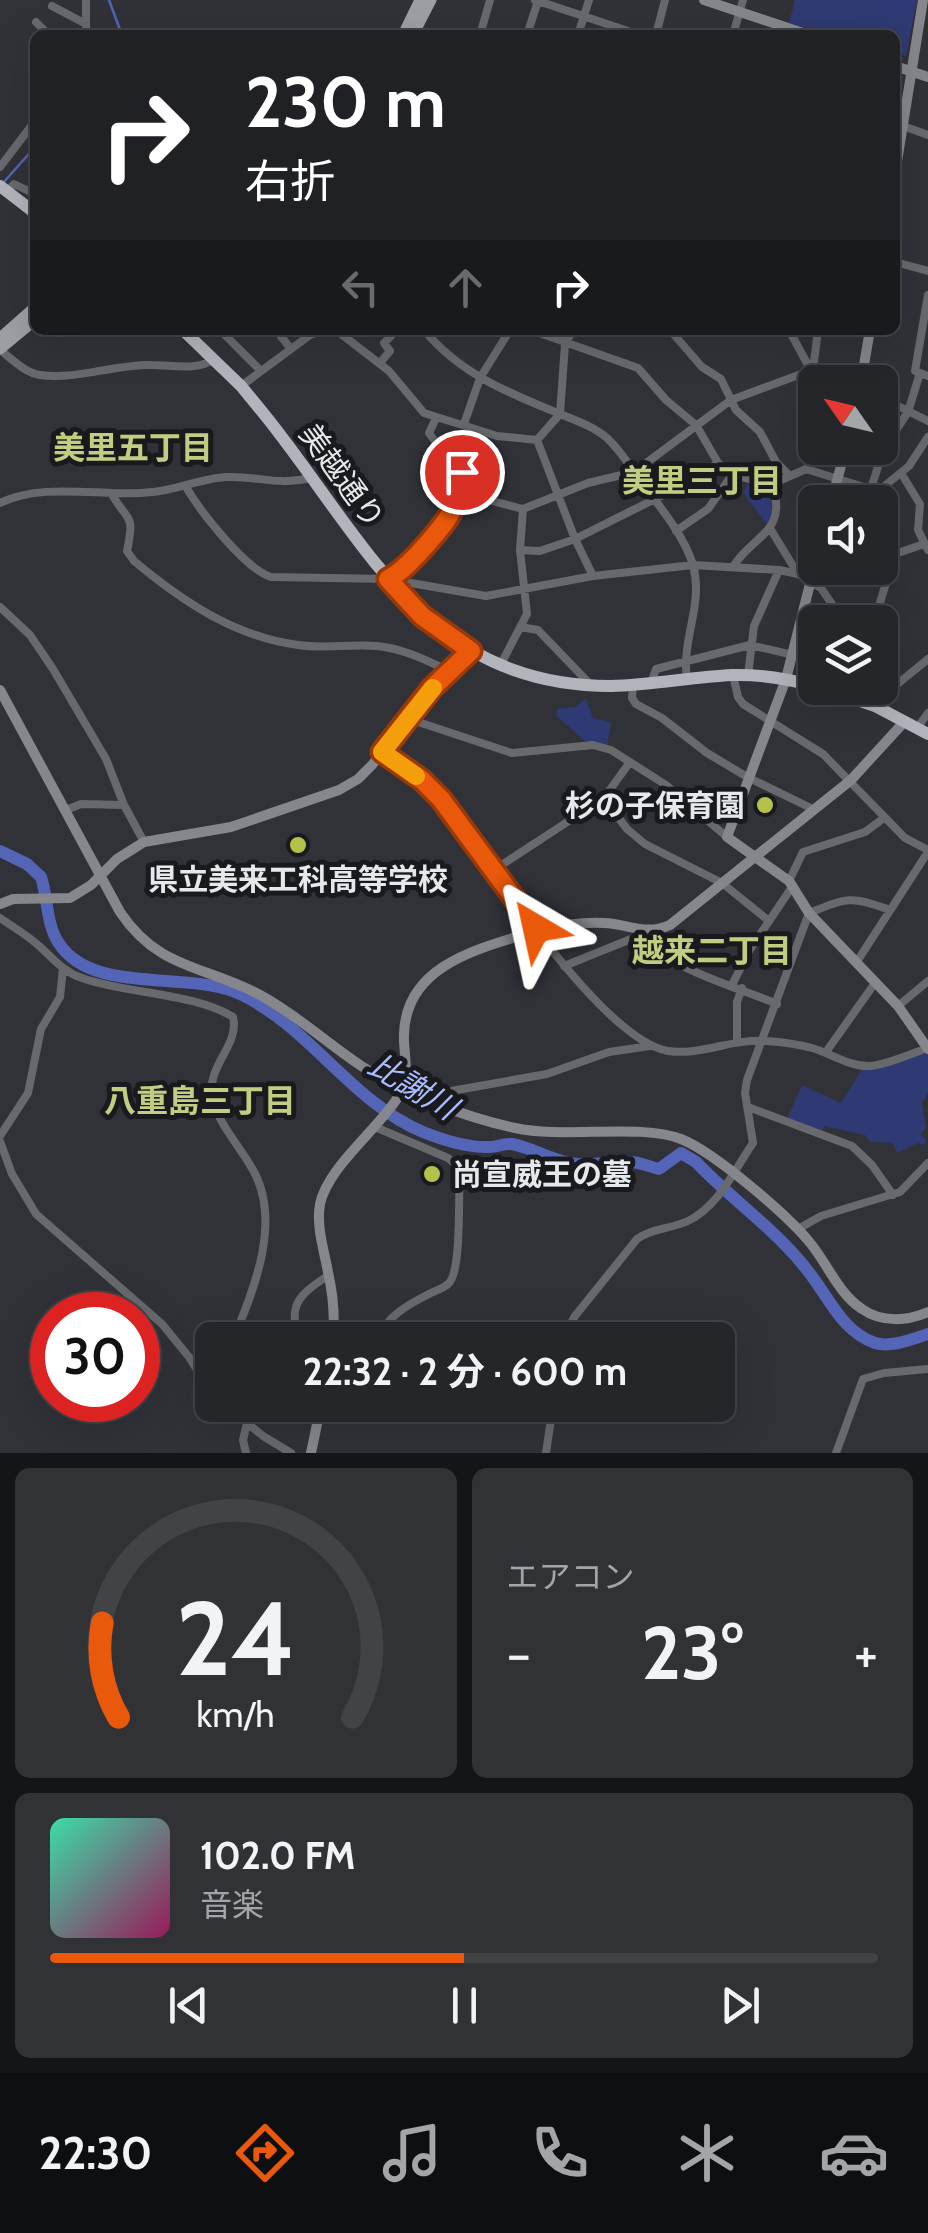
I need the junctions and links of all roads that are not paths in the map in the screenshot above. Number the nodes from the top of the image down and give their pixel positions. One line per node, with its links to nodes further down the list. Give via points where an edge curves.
1 (86, 0): 14 (street)
2 (420, 0): 17 (main road)
3 (431, 0): 18 (main road)
4 (490, 0): 19 (street)
5 (536, 0): 12 (street); 20 (street)
6 (589, 0): 12 (street)
7 (665, 0): 23 (street)
8 (704, 0): 11 (street)
9 (924, 0): 27 (street)
10 (52, 6): 14 (street)
11 (742, 6): 24 (street); 25 (street)
12 (584, 16): 21 (street); 22 (street)
13 (36, 22): 15 (street)
14 (86, 24): 16 (street)
15 (44, 30)
16 (86, 30)
17 (405, 30)
18 (416, 30)
19 (481, 30)
20 (528, 30)
21 (580, 30)
22 (620, 30)
23 (657, 30)
24 (735, 30)
25 (797, 30)
26 (900, 68): 27 (street)
27 (910, 72): 28 (street); 29 (street)
28 (928, 77)
29 (903, 126): 31 (street); 32 (street)
30 (30, 128): 33 (street)
31 (928, 134)
32 (900, 144)
33 (0, 166)
34 (900, 263): 35 (street)
35 (928, 271)
36 (928, 295): 39 (street)
37 (30, 311): 54 (main road)
38 (30, 324): 57 (main road)
39 (926, 324): 65 (street, via 915,370)
40 (188, 335): 58 (highway, 美越通り)
41 (227, 335): 63 (street)
42 (280, 335): 56 (street)
43 (310, 335): 56 (street)
44 (343, 335): 59 (street)
45 (392, 335): 59 (street)
46 (428, 335): 66 (street)
47 (507, 335): 66 (street)
48 (544, 335): 55 (street)
49 (570, 335): 55 (street)
50 (674, 335): 68 (street, via 720,379)
51 (792, 335): 60 (street)
52 (817, 335): 61 (street)
53 (869, 335): 62 (street)
54 (0, 338)
55 (565, 344): 71 (street); 75 (street, via 638,368)
56 (291, 349): 63 (street)
57 (0, 350): 58 (street, via 42,375)
58 (214, 360): 67 (highway, 美越通り)
59 (380, 363): 72 (street)
60 (809, 365)
61 (812, 365)
62 (864, 365)
63 (261, 371): 67 (street)
64 (798, 374): 68 (street)
65 (924, 374): 70 (street)
66 (480, 378): 71 (street); 74 (street)
67 (241, 386): 85 (highway, 美越通り)
68 (731, 400): 75 (street); 83 (street)
69 (898, 407): 70 (street)
70 (908, 412): 73 (street); 89 (street, via 883,450)
71 (560, 414): 77 (street); 80 (street, via 606,437)
72 (436, 418): 74 (street); 92 (street, via 429,434 462,472)
73 (928, 421)
74 (464, 424): 77 (street)
75 (696, 425): 78 (street); 80 (street)
76 (928, 438): 81 (street)
77 (538, 440): 94 (street)
78 (718, 463): 82 (street); 95 (street)
79 (841, 465): 84 (street)
80 (634, 472): 94 (street); 95 (street)
81 (902, 472): 90 (street); 96 (street)
82 (732, 474): 86 (street); 101 (street, via 708,509)
83 (788, 476): 84 (street, via 806,469); 86 (street)
84 (838, 477): 87 (street); 88 (street)
85 (311, 478): 91 (street, via 276,483 227,477); 112 (highway, 美越通り)
86 (772, 484): 99 (street, via 779,503)
87 (836, 485)
88 (861, 485)
89 (877, 485)
90 (883, 485)
91 (186, 487): 93 (street); 112 (street, via 263,574)
92 (461, 492): 98 (street); 112 (street, via 444,527)
93 (111, 493): 97 (street, via 29,493); 126 (street, via 130,518 134,530 127,550 134,561 208,616 268,640 318,648 376,646)
94 (558, 497): 98 (street); 102 (street)
95 (655, 499): 101 (street); 102 (street)
96 (924, 502): 100 (street)
97 (0, 503)
98 (524, 509): 105 (street)
99 (771, 530): 108 (street); 110 (street)
100 (918, 530): 103 (street); 104 (street)
101 (676, 531): 107 (street)
102 (575, 538): 105 (street, via 540,552); 111 (street)
103 (926, 545): 104 (street)
104 (911, 548): 106 (street)
105 (520, 550): 115 (street)
106 (898, 553)
107 (693, 565): 108 (street); 111 (street); 124 (street, via 696,612)
108 (733, 567): 109 (street)
109 (779, 570): 110 (street); 119 (street)
110 (798, 574)
111 (593, 576): 115 (street)
112 (388, 579): 115 (street, via 473,596); 120 (highway, 美越通り, via 422,616)
113 (809, 585): 121 (street)
114 (815, 585): 116 (street)
115 (522, 592): 118 (street, via 527,614)
116 (834, 605)
117 (0, 607): 146 (street, via 30,635 52,670 106,759)
118 (520, 626): 125 (street); 131 (street, via 538,630)
119 (750, 645): 121 (street); 124 (street); 127 (street)
120 (471, 651): 125 (highway, 美越通り); 126 (street)
121 (794, 654): 122 (street); 128 (street)
122 (798, 655)
123 (928, 659): 134 (street)
124 (684, 660): 129 (street); 132 (street, via 656,669)
125 (501, 664): 131 (highway, 美越通り)
126 (449, 672): 138 (street)
127 (741, 675): 128 (highway, 美越通り); 129 (highway, 美越通り); 139 (street, via 738,697)
128 (786, 679): 130 (highway, 美越通り); 139 (street)
129 (687, 680): 132 (highway, 美越通り)
130 (798, 682)
131 (590, 684): 133 (highway, 美越通り)
132 (651, 684): 133 (highway, 美越通り)
133 (632, 685): 143 (street, via 636,704)
134 (898, 685)
135 (0, 690): 148 (street)
136 (880, 705): 140 (highway, 美越通り)
137 (928, 713): 140 (street)
138 (409, 719): 141 (street); 142 (street, via 512,753 593,746)
139 (769, 722): 143 (street); 144 (street, via 824,754)
140 (917, 728): 144 (street)
141 (382, 752): 151 (street, via 339,790 231,827); 154 (street, via 427,784)
142 (630, 762): 145 (street); 150 (street)
143 (749, 778): 147 (street); 150 (street)
144 (852, 780): 147 (street); 149 (street)
145 (604, 798): 154 (street); 156 (street, via 645,844)
146 (124, 805): 148 (street); 151 (street)
147 (813, 809): 153 (street)
148 (66, 810): 155 (street)
149 (884, 818): 152 (street); 157 (street, via 865,832 803,852)
150 (727, 837): 153 (street)
151 (144, 842): 155 (street)
152 (928, 851): 159 (street)
153 (755, 856): 156 (street); 157 (street)
154 (494, 870): 164 (street)
155 (102, 875): 158 (street, via 80,894); 178 (street, via 134,934 152,950 254,992)
156 (722, 883): 162 (street); 163 (street, via 670,925)
157 (790, 884): 160 (street); 162 (street)
158 (0, 904)
159 (890, 910): 160 (street, via 846,898); 165 (street)
160 (810, 912): 165 (street); 171 (street)
161 (0, 918): 167 (street)
162 (769, 921): 170 (street)
163 (645, 930): 164 (street, via 600,923); 166 (street); 170 (street, via 648,941 672,960)
164 (538, 931): 166 (street); 178 (street, via 428,975 408,1007)
165 (856, 963): 169 (street)
166 (564, 966): 175 (street)
167 (63, 968): 182 (street, via 28,1093); 189 (street, via 140,993 214,1006 233,1017 235,1030 216,1065 212,1098 254,1171 266,1216 257,1274)
168 (928, 981): 172 (street)
169 (875, 983): 172 (street); 177 (street)
170 (737, 986): 171 (street); 173 (street)
171 (777, 1004): 174 (street)
172 (898, 1006): 176 (street)
173 (737, 1040): 174 (street); 175 (street, via 674,1052)
174 (762, 1040): 177 (street); 180 (street, via 747,1080)
175 (650, 1046): 179 (street, via 547,1074 440,1092)
176 (928, 1048): 177 (street, via 864,1066)
177 (826, 1052)
178 (403, 1088): 179 (street); 181 (street)
179 (435, 1102): 184 (street, via 538,1132 672,1136 701,1149)
180 (748, 1108): 184 (street, via 752,1143); 185 (street, via 852,1146)
181 (378, 1122): 187 (street, via 322,1199); 192 (street, via 460,1168 459,1246 449,1284)
182 (0, 1139): 194 (street, via 36,1214 162,1324)
183 (928, 1163): 185 (street)
184 (730, 1177): 186 (street); 193 (street, via 710,1206 690,1220 637,1240)
185 (893, 1195): 186 (street)
186 (798, 1229): 188 (street, via 861,1309 890,1319)
187 (329, 1276): 190 (street, via 294,1308); 191 (street)
188 (928, 1312)
189 (240, 1322)
190 (293, 1322)
191 (331, 1322)
192 (389, 1322)
193 (572, 1322)
194 (195, 1365)
195 (928, 1369): 204 (street, via 863,1379)
196 (246, 1422): 199 (street)
197 (316, 1422): 202 (street)
198 (551, 1422): 203 (street)
199 (248, 1424): 200 (street); 201 (street)
200 (246, 1453)
201 (291, 1453)
202 (311, 1453)
203 (546, 1453)
204 (836, 1453)

